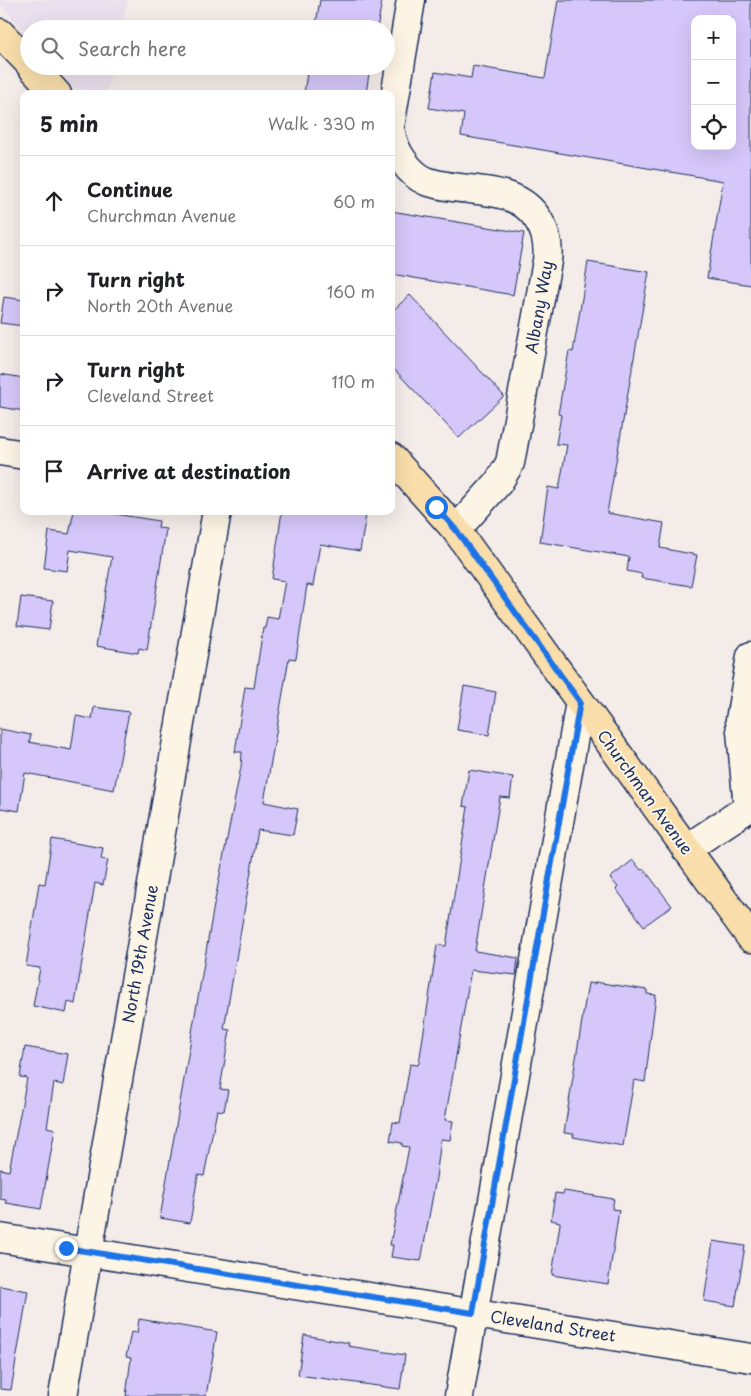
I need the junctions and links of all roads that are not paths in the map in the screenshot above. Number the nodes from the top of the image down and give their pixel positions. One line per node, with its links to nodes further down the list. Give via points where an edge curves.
1 (411, 0): 6 (street)
2 (0, 33): 3 (main road)
3 (20, 54)
4 (40, 75): 5 (main road)
5 (53, 90)
6 (395, 97)
7 (395, 144): 12 (street, Albany Way, via 418,176 435,183 513,197 537,218 548,243 510,464 498,483)
8 (0, 451): 9 (street)
9 (20, 454)
10 (395, 461): 12 (main road, Churchman Avenue)
11 (216, 515): 19 (street, North 19th Avenue)
12 (456, 530): 14 (main road, Churchman Avenue)
13 (751, 656): 15 (street, via 740,720)
14 (580, 702): 16 (main road, Churchman Avenue); 20 (street)
15 (749, 808): 16 (street)
16 (686, 849): 17 (main road, Churchman Avenue)
17 (751, 938)
18 (0, 1238): 19 (street, Cleveland Street)
19 (88, 1252): 20 (street, Cleveland Street); 22 (street, North 19th Avenue)
20 (473, 1313): 21 (street, Cleveland Street); 23 (street)
21 (751, 1358)
22 (63, 1396)
23 (459, 1396)

